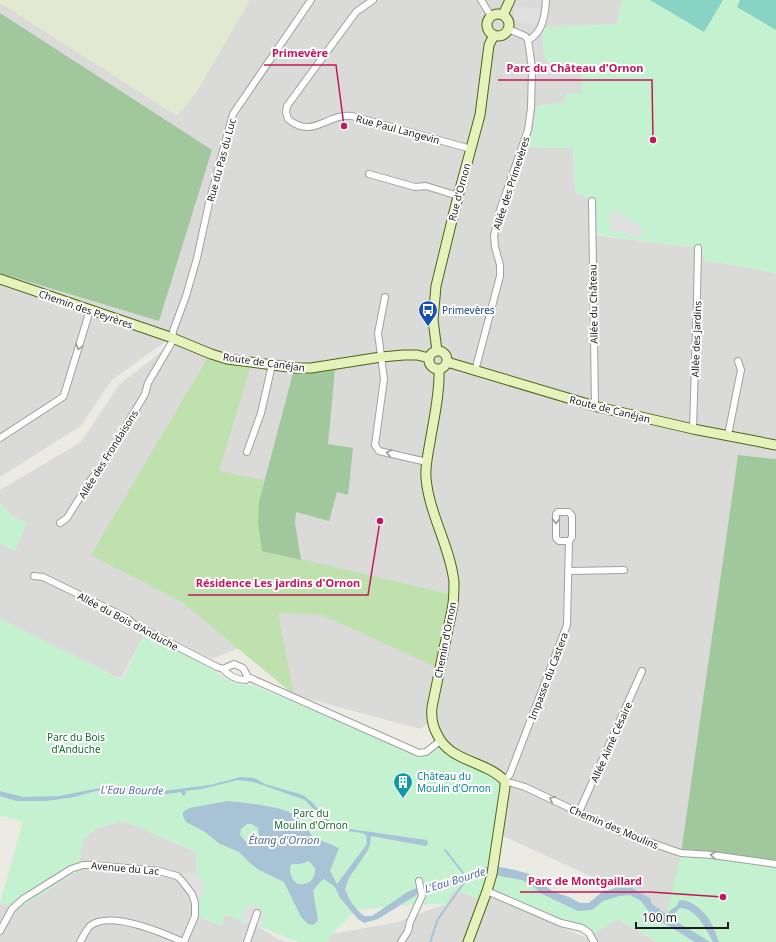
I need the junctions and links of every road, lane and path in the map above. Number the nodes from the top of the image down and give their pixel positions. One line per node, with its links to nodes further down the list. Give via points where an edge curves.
1 (311, 0): 19 (street, Rue du Pas du Luc, via 233,114 197,258)
2 (373, 0): 11 (street, Rue Paul Langevin, via 356,12 287,106 288,119 310,128 342,116 352,116)
3 (481, 0): 7 (street)
4 (510, 0): 6 (street)
5 (546, 0): 10 (street, via 542,24 533,38)
6 (503, 15): 7 (street); 8 (street, via 509,23)
7 (490, 16): 9 (street, via 486,25 488,31)
8 (508, 30): 9 (street, via 502,35); 10 (street, via 525,36)
9 (494, 35): 11 (street, Rue d'Ornon, via 489,45 481,109)
10 (528, 40): 27 (street, Allée des Primevères, via 532,68 528,130 497,221 494,242 500,276)
11 (471, 149): 13 (street, Rue d'Ornon)
12 (369, 174): 13 (street, via 415,187 426,186)
13 (458, 196): 20 (street, Rue d'Ornon, via 436,286 433,320)
14 (592, 201): 28 (street, Allée du Château)
15 (698, 248): 29 (street, Allée des Jardins)
16 (0, 278): 18 (street, Chemin des Peyrères)
17 (385, 297): 21 (street, via 378,333)
18 (90, 310): 19 (street, Chemin des Peyrères); 31 (street, one-way to 31, via 64,395)
19 (172, 338): 25 (street, Route de Canéjan, via 227,359); 35 (street, Allée des Frondaisons, via 148,383 145,394 100,470 92,478 67,518)
20 (437, 351): 22 (street); 24 (street, via 445,354)
21 (381, 357): 22 (street, Route de Canéjan, via 417,355); 25 (street, Route de Canéjan, via 311,368); 34 (street, one-way to 21, via 379,451 375,445 384,379)
22 (429, 358): 26 (street, via 431,366)
23 (738, 361): 30 (street, via 741,370)
24 (447, 362): 26 (street); 27 (street, Route de Canéjan)
25 (272, 365): 33 (street, via 261,413)
26 (440, 369): 34 (street, Chemin d'Ornon)
27 (475, 370): 28 (street, Route de Canéjan)
28 (595, 406): 29 (street, Route de Canéjan)
29 (693, 429): 30 (street, Route de Canéjan)
30 (728, 436): 32 (street, Route de Canéjan)
31 (0, 438)
32 (776, 445)
33 (247, 452)
34 (427, 462): 43 (street, Chemin d'Ornon, via 428,492 454,582 452,610 432,712 434,729)
35 (60, 523)
36 (569, 541): 36 (street, Impasse du Castera, one-way to 36, via 572,537 572,516 569,512 558,512 556,538 559,541); 38 (street, Impasse du Castera)
37 (624, 570): 38 (street)
38 (568, 571): 44 (street, Impasse du Castera, via 567,625 510,774)
39 (34, 576): 40 (street, Allée du Bois d'Anduche, via 42,577 127,618 137,627)
40 (223, 669): 42 (street, Allée du Bois d'Anduche, via 238,680 246,680); 42 (street, via 234,664 243,668)
41 (642, 671): 45 (street, Allée Aimé Césaire)
42 (248, 677): 43 (street, via 418,753 426,752)
43 (440, 741): 44 (street, Chemin d'Ornon, via 460,757)
44 (505, 781): 45 (street, Chemin des Moulins, one-way to 44, via 525,786); 48 (street, via 492,874)
45 (579, 812): 46 (street, Chemin des Moulins, one-way to 45, via 672,850 616,830)
46 (776, 864)
47 (419, 881): 54 (street, via 422,896)
48 (487, 891): 55 (street); 56 (street, via 561,923 582,928)
49 (257, 913): 53 (street)
50 (0, 931): 52 (street, Avenue du Lac, via 12,909 23,899 70,869 83,865 98,865 159,871 177,876 192,894 195,903 195,916)
51 (80, 942): 52 (street, via 90,927 105,921 130,923)
52 (184, 942)
53 (247, 942)
54 (401, 942)
55 (468, 942)
56 (594, 942)

